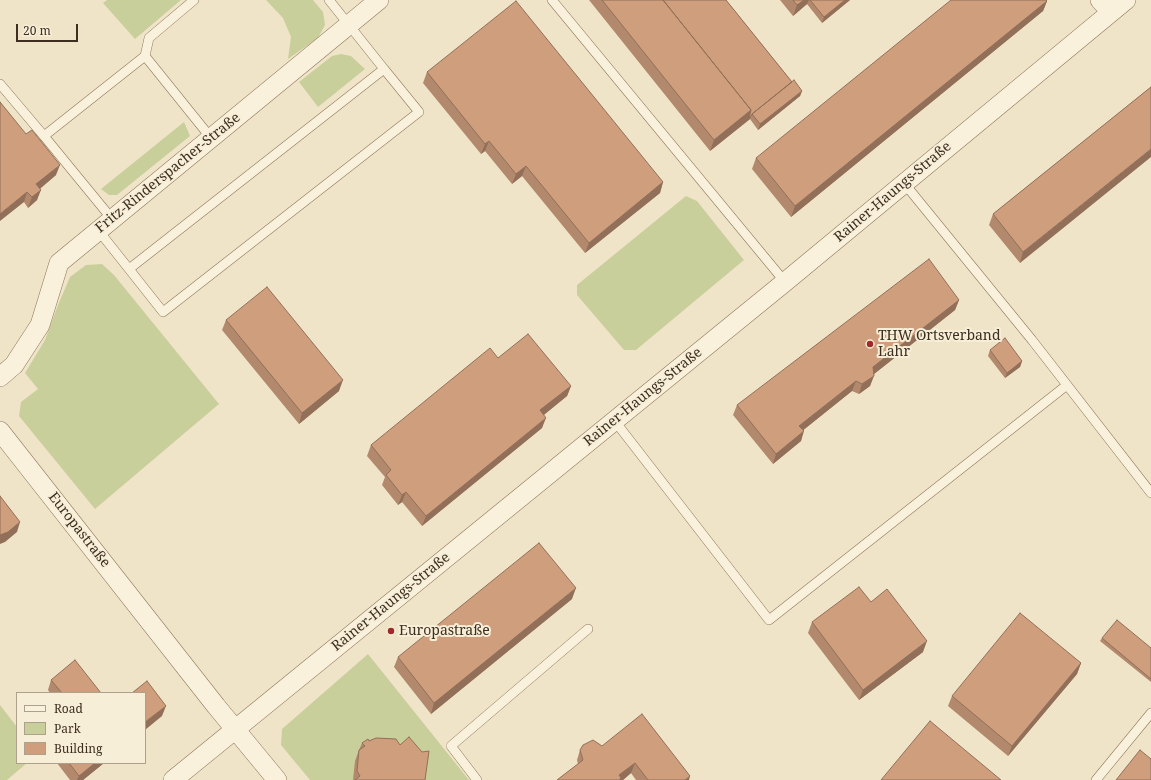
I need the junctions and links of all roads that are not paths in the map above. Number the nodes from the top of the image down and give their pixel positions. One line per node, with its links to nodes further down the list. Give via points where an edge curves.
1 (194, 0): 8 (lane, via 149,38)
2 (329, 0): 7 (lane)
3 (379, 0): 7 (street, Fritz-Rinderspacher-Straße)
4 (552, 0): 16 (lane)
5 (1126, 0): 6 (street, Rainer-Haungs-Straße)
6 (1106, 6): 13 (street, Rainer-Haungs-Straße)
7 (349, 25): 9 (lane); 12 (street, Fritz-Rinderspacher-Straße)
8 (145, 56): 11 (lane); 12 (lane)
9 (384, 69): 15 (lane); 15 (lane, via 418,112 176,303 163,312)
10 (0, 84): 11 (lane)
11 (44, 136): 14 (lane)
12 (211, 138): 14 (street, Fritz-Rinderspacher-Straße)
13 (904, 183): 16 (street, Rainer-Haungs-Straße); 18 (lane)
14 (105, 224): 15 (lane); 17 (street, Fritz-Rinderspacher-Straße, via 59,262 40,325 14,365)
15 (129, 269)
16 (785, 282): 19 (street, Rainer-Haungs-Straße)
17 (0, 376)
18 (1067, 385): 19 (lane, via 769,620); 21 (lane)
19 (614, 420): 24 (street, Rainer-Haungs-Straße)
20 (0, 431): 24 (street, Europastraße)
21 (1151, 493)
22 (588, 630): 27 (lane, via 451,746)
23 (1150, 719): 28 (lane)
24 (235, 729): 25 (street, Rainer-Haungs-Straße); 26 (street, Europastraße)
25 (173, 780)
26 (277, 780)
27 (477, 780)
28 (1096, 780)

